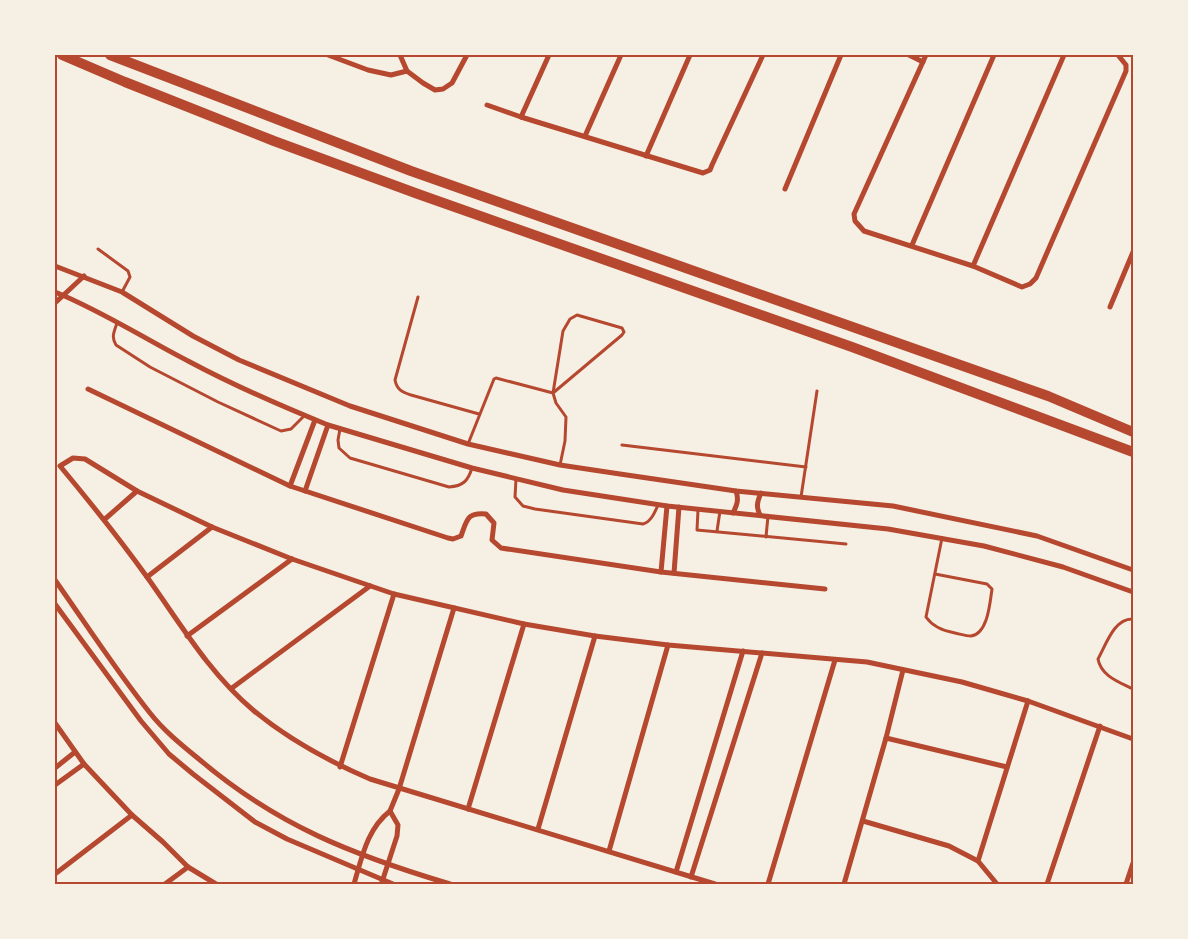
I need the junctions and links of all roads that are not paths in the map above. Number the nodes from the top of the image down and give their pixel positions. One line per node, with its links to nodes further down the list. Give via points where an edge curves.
1 (62, 55): 47 (highway, via 179,104 418,194 852,347)
2 (110, 55): 44 (highway, via 411,171 1039,393)
3 (328, 55): 17 (street, via 390,75)
4 (400, 55): 17 (street)
5 (467, 55): 17 (street, via 457,77 443,89 435,90)
6 (549, 55): 19 (street)
7 (620, 55): 20 (street)
8 (690, 55): 21 (street)
9 (762, 55): 21 (street, via 710,170 696,172)
10 (841, 55): 22 (street)
11 (909, 55): 16 (street)
12 (926, 55): 16 (street)
13 (994, 55): 23 (street)
14 (1064, 55): 27 (street)
15 (1118, 55): 27 (street, via 1126,65 1126,71 1036,278 1022,286)
16 (923, 62): 23 (street, via 854,214 855,221 864,230)
17 (407, 71)
18 (487, 104): 19 (street)
19 (521, 117): 20 (street)
20 (585, 136): 21 (street)
21 (646, 156)
22 (785, 189)
23 (912, 245): 27 (street)
24 (98, 249): 30 (lane, via 128,271 130,276)
25 (1133, 252): 34 (street)
26 (55, 266): 28 (street)
27 (973, 266)
28 (84, 276): 30 (street); 31 (street)
29 (55, 292): 31 (street)
30 (122, 292): 45 (street, via 193,336 240,360 350,406)
31 (64, 296): 33 (street); 35 (street)
32 (418, 297): 39 (lane, via 395,380 396,387 411,395)
33 (55, 303)
34 (1110, 307)
35 (118, 322): 40 (street, via 254,394); 40 (lane, via 113,334 116,345 150,367 218,402 280,431 291,430)
36 (88, 389): 53 (street)
37 (817, 391): 50 (lane)
38 (552, 393): 38 (lane, via 622,335 622,328 577,315 570,319 563,331); 39 (lane, via 496,378); 48 (lane, via 566,416)
39 (479, 414): 45 (lane)
40 (305, 415): 41 (street)
41 (315, 420): 42 (street); 53 (street)
42 (328, 425): 43 (street); 55 (street)
43 (340, 429): 51 (street); 51 (lane, via 338,440 342,453 395,472 449,487 464,484)
44 (1133, 432)
45 (468, 444): 48 (street)
46 (622, 445): 50 (lane)
47 (1133, 452)
48 (560, 465): 56 (street)
49 (57, 467): 54 (street, via 73,458 85,459); 67 (street)
50 (806, 467): 58 (lane)
51 (472, 468): 52 (street)
52 (516, 479): 59 (street); 59 (lane, via 515,497 523,506 535,509 643,524 651,518)
53 (290, 486): 55 (street)
54 (137, 491): 67 (street); 68 (street)
55 (305, 491): 75 (street, via 454,539 461,536 470,516 486,514 494,523 492,540 501,548)
56 (736, 491): 57 (street); 64 (street, via 737,505)
57 (761, 494): 58 (street); 65 (street, via 757,508)
58 (801, 497): 74 (street, via 893,506 975,522 1037,536)
59 (658, 505): 60 (street)
60 (667, 506): 61 (street); 75 (street)
61 (680, 507): 62 (street); 76 (street)
62 (698, 509): 63 (street); 69 (lane, via 697,530)
63 (720, 511): 64 (street); 69 (lane)
64 (733, 513): 65 (street)
65 (760, 515): 66 (street)
66 (768, 516): 70 (lane); 71 (street)
67 (105, 519): 78 (street)
68 (212, 527): 73 (street); 78 (street)
69 (717, 532): 70 (lane)
70 (766, 536): 72 (lane)
71 (942, 538): 77 (lane); 82 (street, via 1063,567)
72 (846, 544)
73 (292, 559): 80 (street); 88 (street)
74 (1133, 570)
75 (661, 572): 76 (street)
76 (674, 573): 81 (street)
77 (935, 574): 77 (lane, via 926,617 932,625 948,632 970,636 978,633 990,609 992,589 987,584)
78 (147, 577): 88 (street)
79 (55, 580): 98 (street)
80 (370, 586): 83 (street); 95 (street)
81 (825, 589)
82 (1133, 592)
83 (394, 594): 85 (street); 106 (street)
84 (55, 604): 99 (street)
85 (454, 608): 87 (street); 110 (street)
86 (1133, 619): 96 (lane, via 1119,624 1098,659 1099,666 1110,677)
87 (524, 624): 89 (street); 111 (street)
88 (188, 636): 95 (street)
89 (595, 636): 90 (street); 115 (street)
90 (668, 645): 91 (street); 116 (street)
91 (743, 651): 92 (street); 123 (street)
92 (762, 653): 93 (street); 125 (street)
93 (835, 660): 94 (street, via 867,662); 133 (street)
94 (903, 670): 97 (street); 102 (street)
95 (232, 688): 106 (street, via 252,709 293,740)
96 (1133, 689)
97 (1028, 700): 101 (street); 107 (street)
98 (151, 715): 99 (street); 117 (street, via 234,788 292,824)
99 (141, 722): 122 (street, via 169,754 256,822 296,844)
100 (55, 724): 104 (street)
101 (1100, 726): 103 (street); 136 (street)
102 (886, 738): 107 (street); 114 (street)
103 (1133, 739)
104 (75, 752): 105 (street); 108 (street)
105 (84, 764): 109 (street); 113 (street)
106 (340, 767): 110 (street)
107 (1007, 767): 118 (street)
108 (55, 768)
109 (55, 786)
110 (399, 789): 111 (street); 112 (street)
111 (468, 809): 115 (street)
112 (390, 811): 117 (street, via 371,831); 120 (street, via 398,825)
113 (132, 815): 121 (street); 124 (street)
114 (863, 822): 118 (street, via 949,846); 134 (street)
115 (538, 830): 116 (street)
116 (609, 851): 123 (street)
117 (363, 856): 120 (street); 122 (street)
118 (978, 861): 135 (street)
119 (1133, 863): 137 (street)
120 (388, 866): 126 (street); 131 (street)
121 (188, 867): 127 (street); 128 (street)
122 (358, 870): 126 (street); 129 (street)
123 (676, 872): 125 (street)
124 (55, 874)
125 (691, 877): 132 (street)
126 (382, 882): 130 (street)
127 (165, 884)
128 (216, 884)
129 (354, 884)
130 (393, 884)
131 (450, 884)
132 (715, 884)
133 (768, 884)
134 (844, 884)
135 (997, 884)
136 (1047, 884)
137 (1126, 884)

